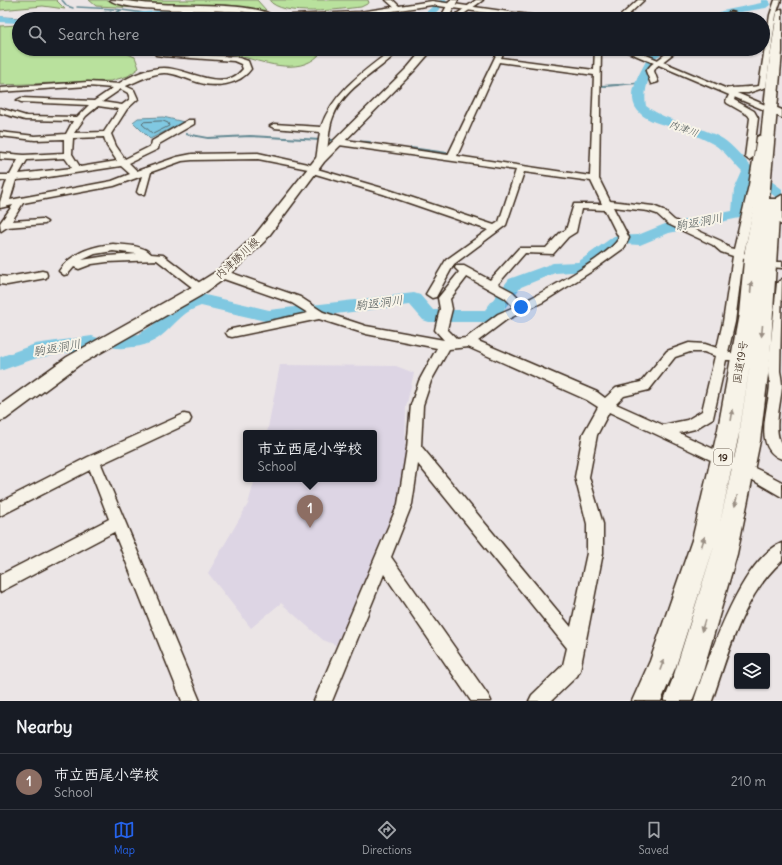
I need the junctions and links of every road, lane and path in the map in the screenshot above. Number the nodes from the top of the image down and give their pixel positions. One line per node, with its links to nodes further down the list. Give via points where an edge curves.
1 (113, 0): 10 (street)
2 (389, 0): 8 (street)
3 (480, 0): 9 (street)
4 (641, 0): 14 (street)
5 (778, 0): 16 (street)
6 (426, 2): 7 (street); 8 (street)
7 (447, 3): 9 (street)
8 (398, 8): 11 (street)
9 (468, 8): 12 (street); 13 (street)
10 (258, 12)
11 (373, 12)
12 (463, 12)
13 (496, 12)
14 (628, 12)
15 (782, 12): 39 (highway, 国道19号 / 19)
16 (770, 35)
17 (192, 56): 31 (street, via 236,59 245,63 247,69 235,78 212,82 170,71 153,71 138,75)
18 (388, 56): 29 (street)
19 (422, 56): 50 (main road, 内津勝川線)
20 (499, 56): 25 (street)
21 (598, 56): 27 (street)
22 (642, 56): 26 (street)
23 (666, 56): 26 (street)
24 (767, 56): 34 (street, via 762,87 748,91)
25 (497, 60): 27 (street); 53 (street)
26 (657, 62): 30 (street, via 650,71); 34 (street)
27 (598, 73): 64 (street)
28 (353, 75): 29 (street)
29 (362, 77): 45 (street, via 348,89 335,107)
30 (654, 82)
31 (121, 86): 32 (street, via 88,84); 37 (street); 38 (street, via 131,92 134,99)
32 (37, 87): 33 (street); 36 (street)
33 (0, 90)
34 (724, 90): 35 (street)
35 (733, 94): 39 (street); 54 (street, via 730,101 751,113 754,118)
36 (21, 100): 37 (street); 40 (street)
37 (95, 103): 38 (street); 42 (street)
38 (124, 108): 46 (street)
39 (779, 110): 69 (highway, 国道19号 / 19); 69 (highway, 国道19号 / 19, via 764,169)
40 (3, 112): 41 (street)
41 (26, 118): 42 (street); 47 (street)
42 (80, 119): 49 (street)
43 (190, 122): 56 (street, via 155,143 155,147)
44 (274, 126): 45 (street)
45 (325, 130): 57 (street)
46 (107, 134): 49 (street); 56 (street, via 110,146)
47 (1, 135): 49 (street)
48 (761, 137): 73 (street)
49 (67, 138): 51 (street)
50 (339, 142): 53 (street); 57 (main road, 内津勝川線)
51 (68, 155): 55 (street); 59 (street)
52 (0, 156): 55 (street)
53 (452, 157): 58 (street)
54 (749, 157)
55 (24, 158): 63 (street)
56 (123, 163): 59 (street); 61 (street)
57 (315, 166): 60 (street, via 258,156 192,157); 72 (street); 79 (main road, 内津勝川線, via 260,238)
58 (521, 168): 64 (street); 72 (street, via 503,222)
59 (78, 170): 63 (street)
60 (147, 172): 61 (street); 65 (street)
61 (137, 176): 66 (street, via 76,195)
62 (0, 178): 63 (street)
63 (12, 178): 67 (street)
64 (594, 178): 68 (street)
65 (142, 192)
66 (19, 202): 67 (street); 71 (street)
67 (2, 204)
68 (607, 205): 73 (street, via 650,208 660,212 671,222); 83 (street, via 577,206 571,232 564,235 549,252 524,250); 86 (street, via 624,238 620,246 588,269)
69 (774, 208): 98 (highway, 国道19号 / 19, one-way to 69, via 748,314 753,250); 100 (highway, 国道19号 / 19, one-way to 100, via 757,379)
70 (42, 222): 71 (street)
71 (2, 227)
72 (496, 229): 75 (street)
73 (740, 255): 91 (street)
74 (152, 256): 76 (street, via 90,261); 77 (street, via 138,250 107,247 76,259); 84 (street, via 159,257)
75 (450, 262): 78 (street); 85 (street)
76 (79, 266)
77 (64, 271)
78 (466, 271): 83 (street); 90 (street, via 444,298 446,309 441,330)
79 (222, 274): 84 (main road, 内津勝川線); 87 (street, via 296,300)
80 (42, 275): 81 (street)
81 (0, 280)
82 (782, 283): 97 (street, via 772,370 776,384 771,418 772,442)
83 (492, 285): 86 (street, via 509,295)
84 (201, 288): 93 (main road, 内津勝川線, via 73,361)
85 (432, 294)
86 (522, 308): 89 (street, via 502,318)
87 (319, 315): 88 (street); 90 (street, via 366,330)
88 (232, 333)
89 (470, 342): 90 (street); 92 (street)
90 (450, 344): 96 (street, via 425,381 417,405)
91 (725, 355): 92 (street, via 705,348 689,347 671,354 645,386 620,392); 95 (street, via 708,414 690,424)
92 (606, 404): 95 (street); 107 (street, via 590,434 582,477 595,524 595,554)
93 (0, 414)
94 (184, 418): 99 (street)
95 (663, 431): 98 (street)
96 (414, 448): 105 (street, via 405,504); 107 (street)
97 (782, 453)
98 (722, 460): 100 (street); 112 (highway, 国道19号 / 19, one-way to 98, via 662,666 704,540)
99 (93, 461): 102 (street); 103 (street)
100 (743, 470): 101 (street); 113 (highway, 国道19号 / 19, one-way to 113, via 725,554)
101 (782, 490)
102 (0, 509)
103 (118, 522): 106 (street); 108 (street)
104 (782, 551): 114 (street, via 763,569 741,605 719,654)
105 (382, 558): 109 (street); 110 (street)
106 (0, 584)
107 (576, 646): 111 (street, via 571,670)
108 (191, 701)
109 (322, 701)
110 (482, 701)
111 (538, 701)
112 (646, 701)
113 (678, 701)
114 (703, 701)

